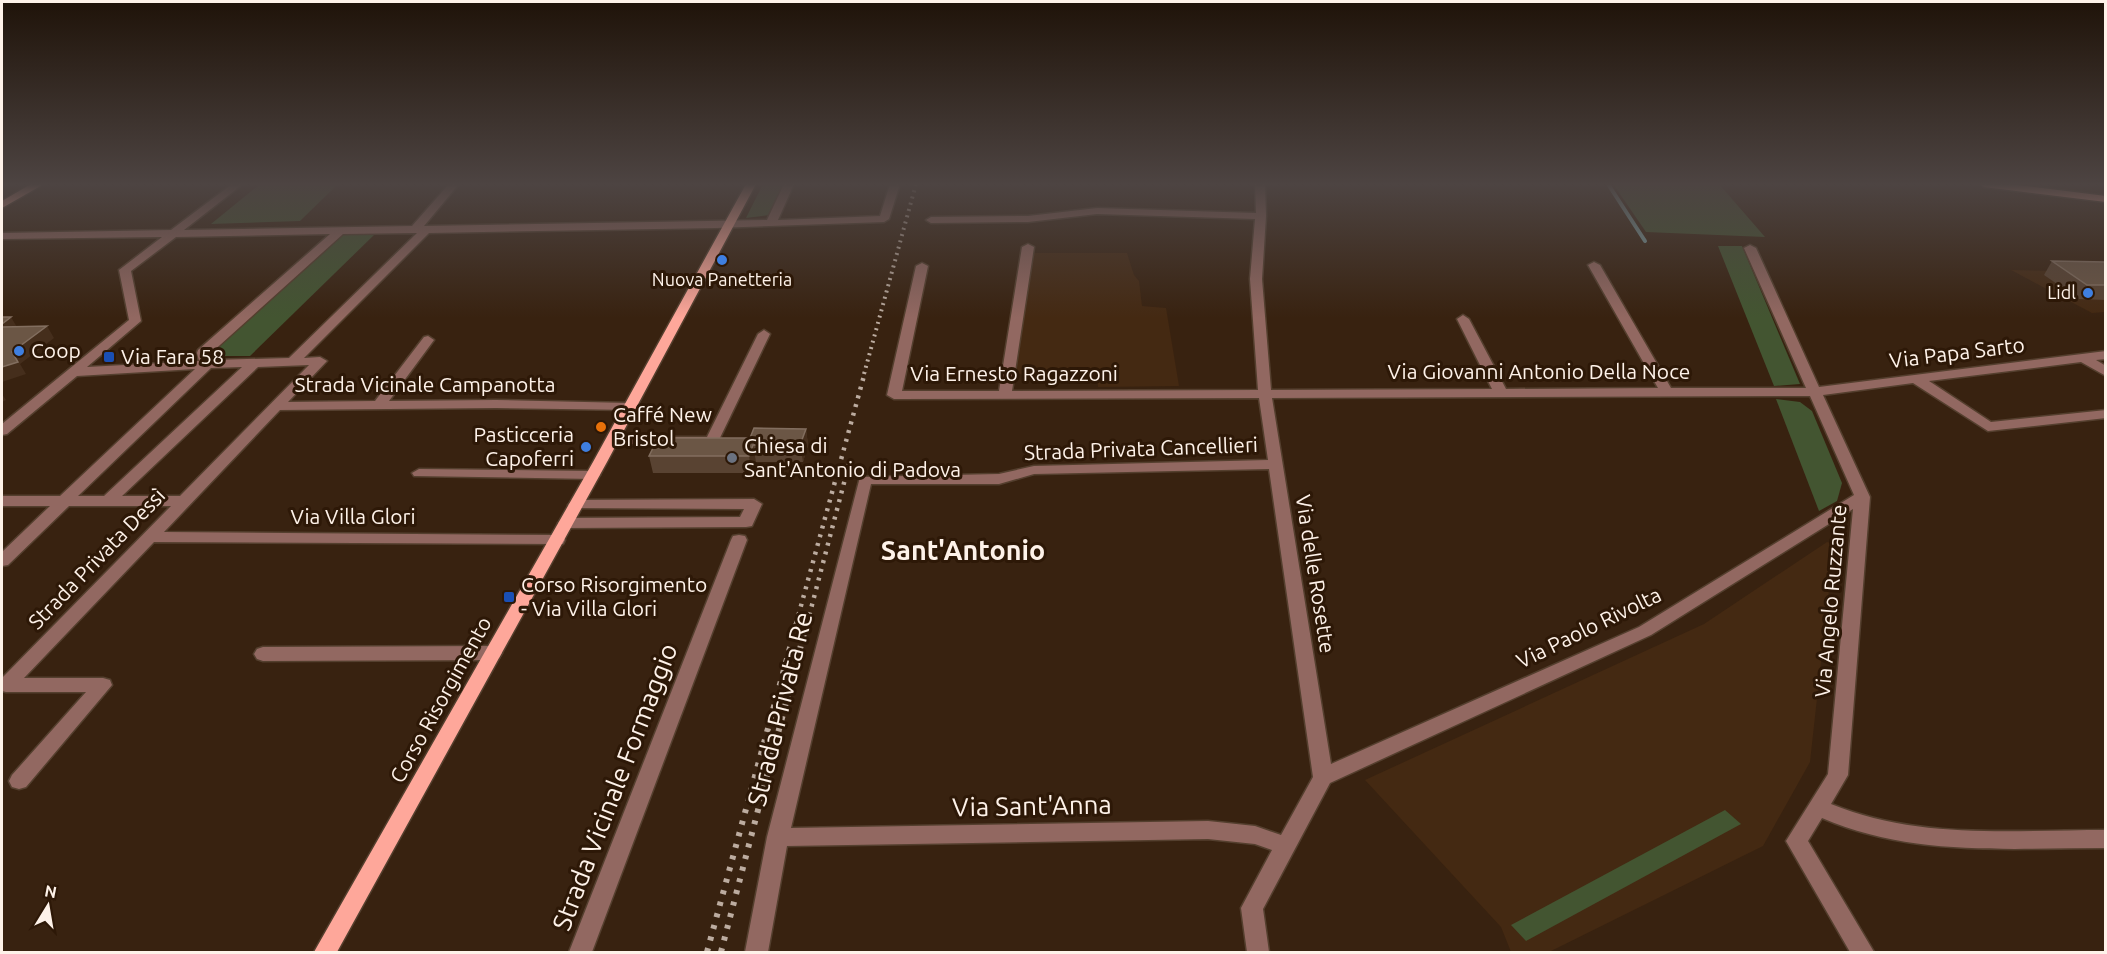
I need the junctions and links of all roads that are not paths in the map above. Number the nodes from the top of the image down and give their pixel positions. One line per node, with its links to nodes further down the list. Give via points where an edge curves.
1 (178, 229): 7 (street)
2 (496, 229): 5 (street)
3 (727, 229): 31 (main road, Corso Risorgimento)
4 (1260, 229): 27 (street, Via delle Rosette, via 1256,279)
5 (420, 230): 6 (street); 18 (street)
6 (340, 231): 7 (street); 20 (street, via 203,353)
7 (172, 233): 8 (street); 21 (street, via 125,270 135,321)
8 (2, 236)
9 (1028, 247): 28 (street)
10 (1750, 248): 24 (street, Via Angelo Ruzzante)
11 (922, 266): 28 (street, Via Ernesto Ragazzoni, via 894,395)
12 (1594, 266): 26 (street)
13 (1463, 319): 25 (street)
14 (764, 334): 34 (street, via 712,441)
15 (428, 340): 29 (street)
16 (2106, 355): 17 (street, Via Papa Sarto)
17 (2082, 358): 22 (street); 23 (street, Via Papa Sarto)
18 (292, 362): 19 (street, Strada Vicinale Campanotta); 30 (street, Strada Vicinale Campanotta, via 320,361)
19 (254, 363): 20 (street, Strada Vicinale Campanotta); 41 (street)
20 (207, 364): 21 (street, Strada Vicinale Campanotta); 40 (street)
21 (75, 372): 33 (street)
22 (2106, 372)
23 (1916, 379): 24 (street, Via Papa Sarto); 32 (street, via 1988,427)
24 (1813, 392): 26 (street, Via Giovanni Antonio Della Noce); 39 (street, Via Angelo Ruzzante)
25 (1501, 393): 26 (street, Via Giovanni Antonio Della Noce); 27 (street, Via Giovanni Antonio Della Noce)
26 (1667, 393)
27 (1265, 394): 28 (street, Via Ernesto Ragazzoni); 35 (street, Via delle Rosette)
28 (1005, 395)
29 (379, 405): 30 (street, Strada Vicinale Campanotta); 31 (street, Strada Vicinale Campanotta)
30 (277, 406): 43 (street, Strada Privata Dessì)
31 (629, 407): 34 (main road, Corso Risorgimento)
32 (2106, 414)
33 (2, 431)
34 (612, 441): 37 (main road, Corso Risorgimento)
35 (1275, 464): 38 (street, Strada Privata Cancellieri, via 1034,470 999,479); 53 (street, Via delle Rosette)
36 (419, 473): 37 (street)
37 (593, 475): 44 (main road, Corso Risorgimento)
38 (865, 480): 56 (street, Strada Privata Re)
39 (1862, 497): 53 (street, Via Paolo Rivolta, via 1645,631); 55 (street, Via Angelo Ruzzante, via 1838,775)
40 (66, 500): 41 (street); 42 (street); 49 (street)
41 (110, 500): 43 (street)
42 (2, 501)
43 (184, 501): 46 (street, Strada Privata Dessì)
44 (576, 505): 45 (main road, Corso Risorgimento); 45 (street, via 754,504 746,522)
45 (566, 523): 47 (main road, Corso Risorgimento)
46 (150, 537): 47 (street, Via Villa Glori); 52 (street, Strada Privata Dessì)
47 (557, 540): 50 (main road, Corso Risorgimento)
48 (739, 540): 60 (street, Strada Vicinale Formaggio)
49 (2, 561)
50 (493, 653): 51 (street); 59 (main road, Corso Risorgimento)
51 (263, 654)
52 (4, 687): 54 (street, Strada Privata Dessì, via 103,685)
53 (1323, 777): 58 (street)
54 (19, 781)
55 (1817, 807): 57 (street, via 1861,825 1918,836); 63 (street, Via Angelo Ruzzante, via 1797,841)
56 (778, 837): 58 (street, Via Sant'Anna, via 1208,830 1255,834); 61 (street, Strada Privata Re)
57 (2106, 839)
58 (1285, 845): 62 (street, via 1252,908)
59 (325, 952)
60 (580, 952)
61 (756, 952)
62 (1258, 952)
63 (1862, 952)

